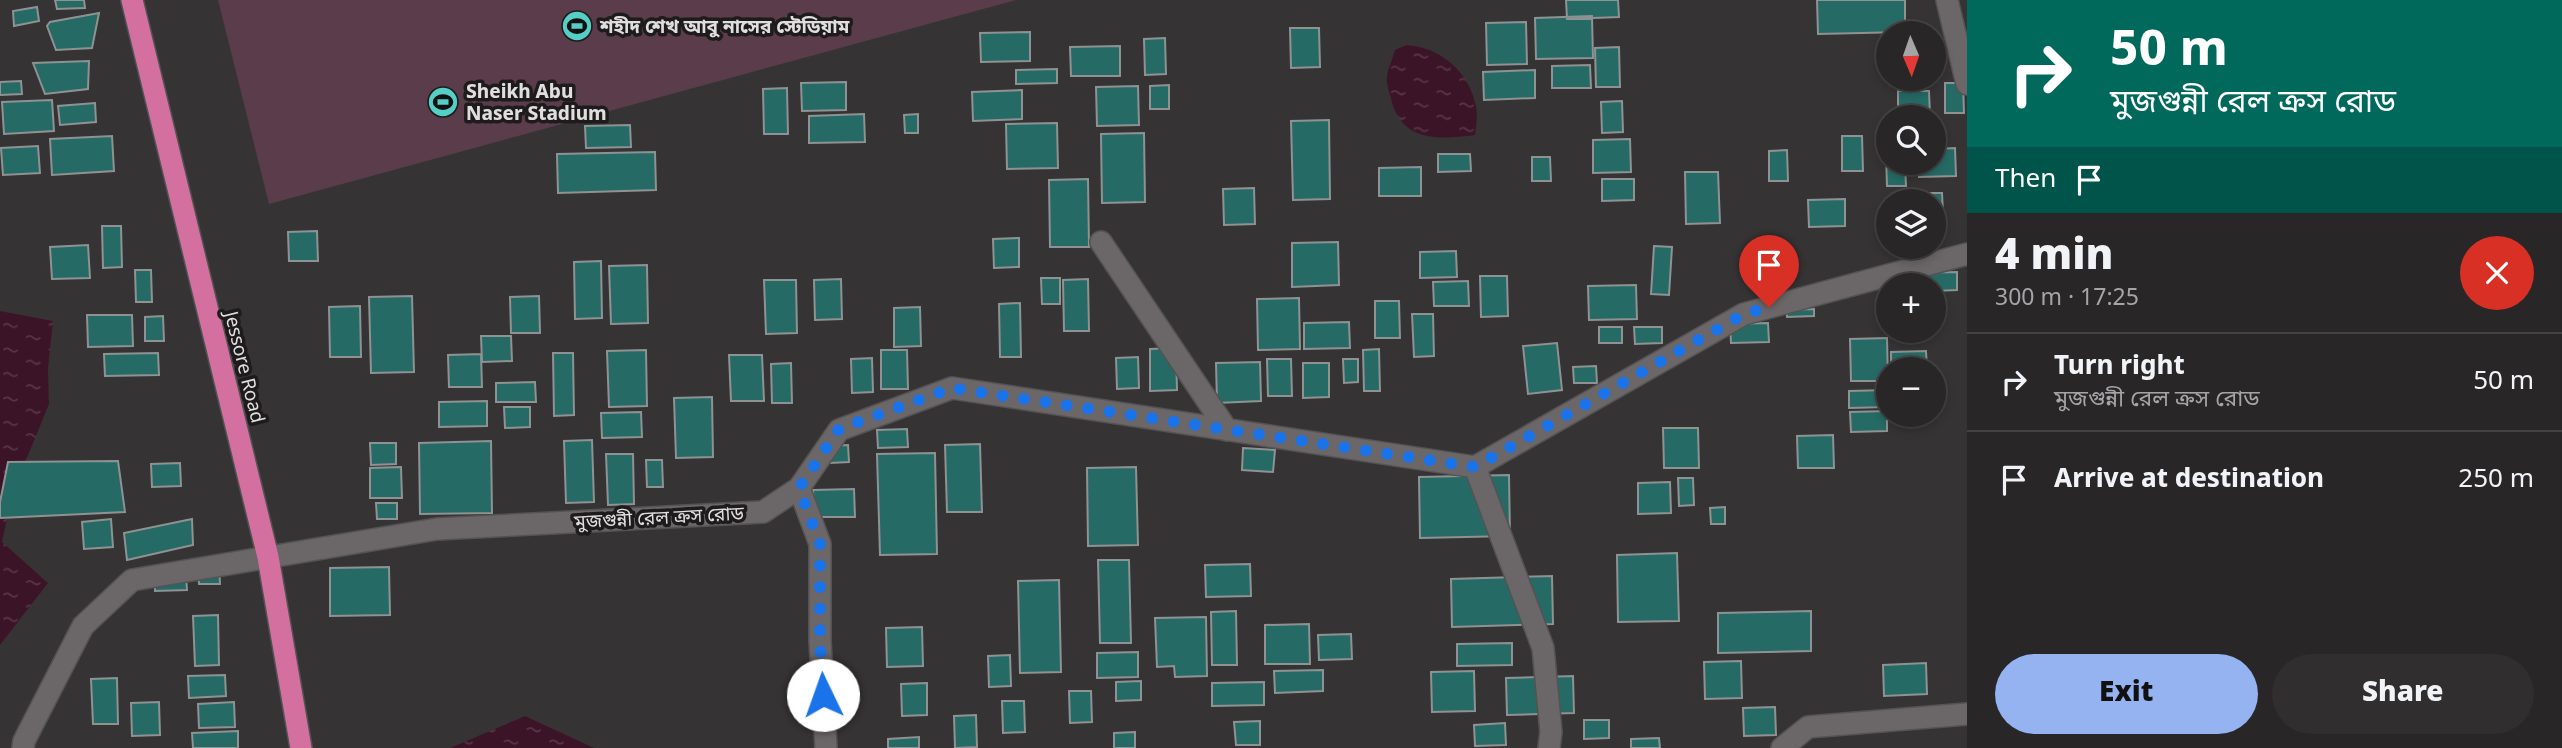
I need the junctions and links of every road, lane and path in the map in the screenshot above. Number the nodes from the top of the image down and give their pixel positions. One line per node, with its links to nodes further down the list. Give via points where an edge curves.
1 (132, 0): 9 (highway, Jessore Road)
2 (1947, 0): 3 (street)
3 (1967, 83)
4 (1101, 242): 6 (street)
5 (1967, 254): 7 (street, via 1744,314)
6 (1227, 430): 7 (street, মুজগুন্নী রেল ক্রস রোড); 8 (street, মুজগুন্নী রেল ক্রস রোড, via 952,388 839,429)
7 (1475, 467): 14 (street, via 1543,648)
8 (799, 488): 9 (street, মুজগুন্নী রেল ক্রস রোড, via 763,512 437,529); 13 (street, via 820,544)
9 (268, 558): 11 (street, মুজগুন্নী রেল ক্রস রোড, via 132,580 82,626); 12 (highway, Jessore Road)
10 (1967, 714): 15 (street, via 1808,727)
11 (23, 748)
12 (300, 748)
13 (826, 748)
14 (1549, 748)
15 (1782, 748)

